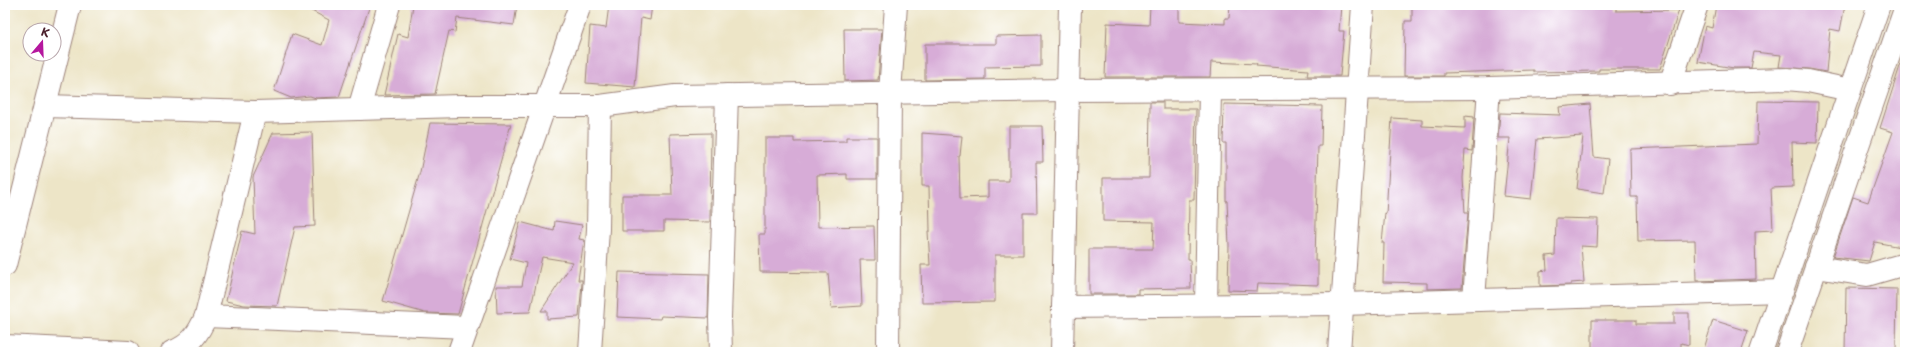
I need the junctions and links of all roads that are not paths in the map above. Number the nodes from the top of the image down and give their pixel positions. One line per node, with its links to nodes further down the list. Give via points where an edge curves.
1 (70, 5): 18 (street)
2 (389, 5): 21 (street)
3 (580, 5): 19 (street)
4 (896, 5): 16 (street)
5 (1070, 5): 13 (street)
6 (1364, 5): 12 (street)
7 (1696, 5): 10 (street)
8 (1879, 5): 15 (street)
9 (1905, 9): 25 (street)
10 (1670, 84): 11 (street); 15 (street, via 1787,79)
11 (1489, 88): 12 (street); 27 (street)
12 (1357, 89): 14 (street); 28 (street)
13 (1068, 90): 14 (street); 16 (street); 30 (street)
14 (1210, 90): 29 (street)
15 (1850, 90): 26 (street)
16 (890, 93): 17 (street); 39 (street)
17 (727, 95): 20 (street, via 675,96); 38 (street)
18 (45, 106): 22 (street); 23 (street)
19 (544, 106): 20 (street); 21 (street); 32 (street)
20 (600, 106): 37 (street, via 598,230)
21 (359, 109): 22 (street)
22 (255, 112): 31 (street)
23 (5, 264)
24 (1905, 264): 25 (street, via 1867,275)
25 (1816, 267): 43 (street)
26 (1782, 291): 27 (street); 42 (street)
27 (1474, 300): 28 (street)
28 (1341, 304): 29 (street); 41 (street)
29 (1206, 305): 30 (street)
30 (1063, 307): 40 (street)
31 (206, 316): 32 (street); 35 (street, via 196,335 182,348)
32 (466, 327): 36 (street)
33 (5, 346): 34 (street)
34 (128, 352)
35 (172, 352)
36 (458, 352)
37 (590, 352)
38 (721, 352)
39 (888, 352)
40 (1062, 352)
41 (1339, 352)
42 (1761, 352)
43 (1787, 352)

